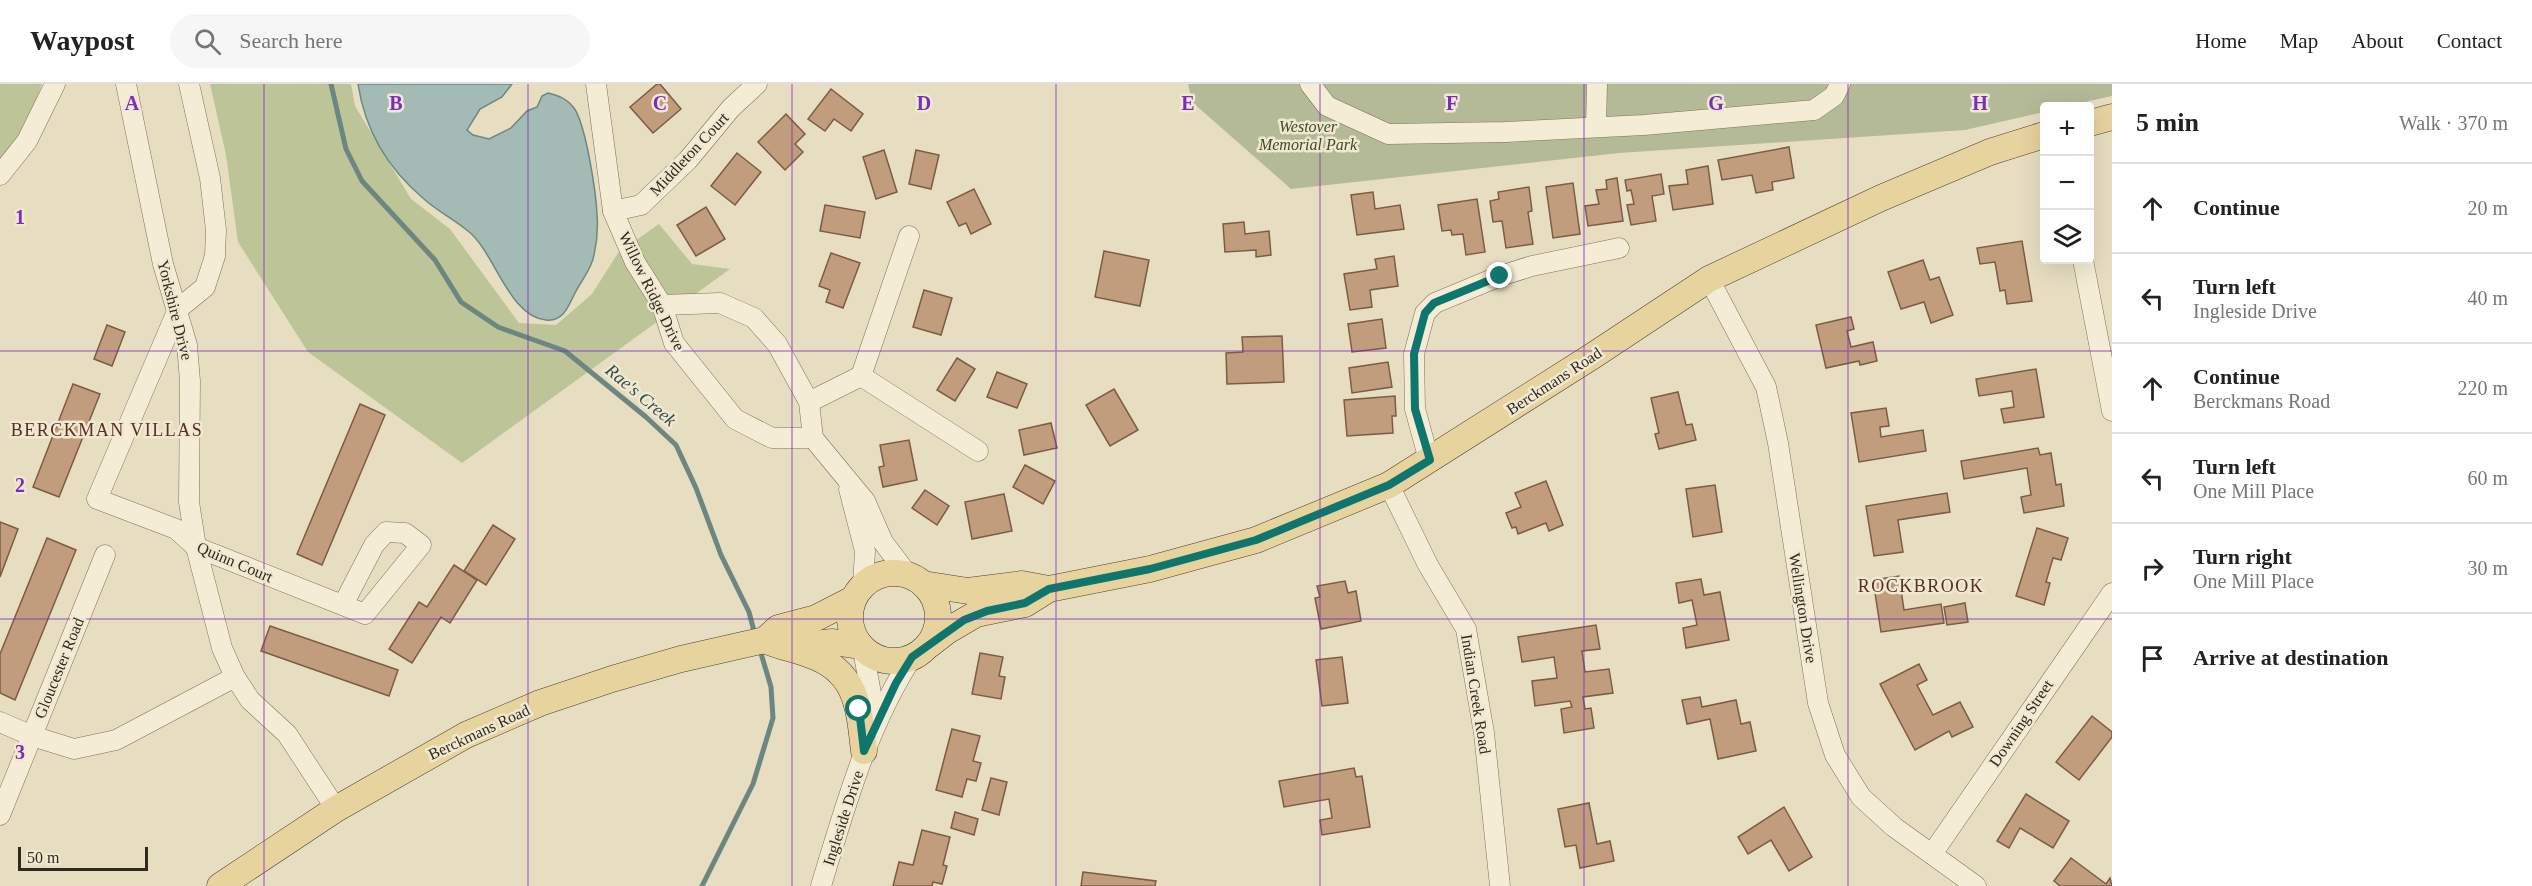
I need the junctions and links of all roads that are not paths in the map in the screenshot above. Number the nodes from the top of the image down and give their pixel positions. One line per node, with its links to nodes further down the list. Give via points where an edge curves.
1 (54, 84): 13 (street, via 27,141)
2 (126, 84): 20 (street, Yorkshire Drive, via 163,264)
3 (189, 84): 20 (street, via 210,178 216,238 205,287)
4 (596, 84): 14 (street, Willow Ridge Drive)
5 (757, 84): 14 (street, Middleton Court, via 641,205)
6 (1310, 84): 11 (street, via 1327,106 1388,134)
7 (1597, 84): 11 (street)
8 (1840, 84): 11 (street, via 1834,96 1814,110)
9 (2112, 117): 10 (main road)
10 (2094, 122)
11 (1596, 127)
12 (2040, 136): 18 (main road, Berckmans Road, via 1990,152 1881,198)
13 (0, 175)
14 (614, 211): 19 (street, Willow Ridge Drive, via 635,261)
15 (909, 236): 21 (street)
16 (1619, 248): 26 (street, via 1500,276 1434,303 1425,313 1414,354 1415,409)
17 (2084, 264): 23 (street)
18 (1709, 279): 26 (main road, Berckmans Road); 45 (street, Wellington Drive, via 1766,387 1818,704 1835,755 1862,797 1894,827)
19 (662, 306): 22 (street, via 720,303 754,318 777,344); 24 (street, Willow Ridge Drive, via 674,343 735,419 772,438)
20 (178, 309): 29 (street, Yorkshire Drive, via 190,381 189,502); 29 (street, Quinn Court, via 97,499 176,529)
21 (861, 376): 22 (street); 25 (street)
22 (809, 402): 24 (street)
23 (2112, 411)
24 (813, 438): 27 (street)
25 (978, 451)
26 (1430, 460): 28 (main road, Berckmans Road)
27 (846, 480): 31 (street, via 865,501 883,542); 33 (street, via 865,551)
28 (1389, 485): 32 (main road, Berckmans Road, via 1256,540 1150,569); 48 (street, Indian Creek Road, via 1428,565 1466,629 1484,733)
29 (196, 547): 35 (street, Quinn Court); 39 (street, Yorkshire Drive, via 222,648)
30 (105, 555): 41 (street, Gloucester Road)
31 (915, 579): 32 (main road, Berckmans Road, via 968,591 1022,584); 33 (main road, via 894,572 880,574); 38 (main road, via 930,591 938,619 936,633)
32 (1049, 589): 38 (main road, Berckmans Road, via 1025,603 976,614)
33 (858, 592): 36 (main road, Berckmans Road, via 816,618 778,628); 37 (main road, via 850,608 849,623)
34 (2112, 593): 45 (street, Downing Street)
35 (343, 605)
36 (773, 644): 37 (main road, Berckmans Road, via 833,642); 42 (main road, via 825,660 848,681 859,709); 43 (main road, Berckmans Road, via 681,659 540,703 466,735)
37 (862, 648): 38 (main road, via 876,659 891,662); 42 (street, Ingleside Drive, via 872,699)
38 (920, 651): 42 (street, Ingleside Drive, via 896,683)
39 (235, 677): 41 (street, via 116,740 74,749); 43 (street, Yorkshire Drive, via 250,700 287,734)
40 (0, 722): 41 (street)
41 (32, 736): 44 (street, Gloucester Road)
42 (864, 751): 47 (street, Ingleside Drive)
43 (336, 809): 46 (main road, Berckmans Road)
44 (0, 815)
45 (1932, 854): 49 (street, Wellington Drive)
46 (220, 886)
47 (821, 886)
48 (1500, 886)
49 (1976, 886)

